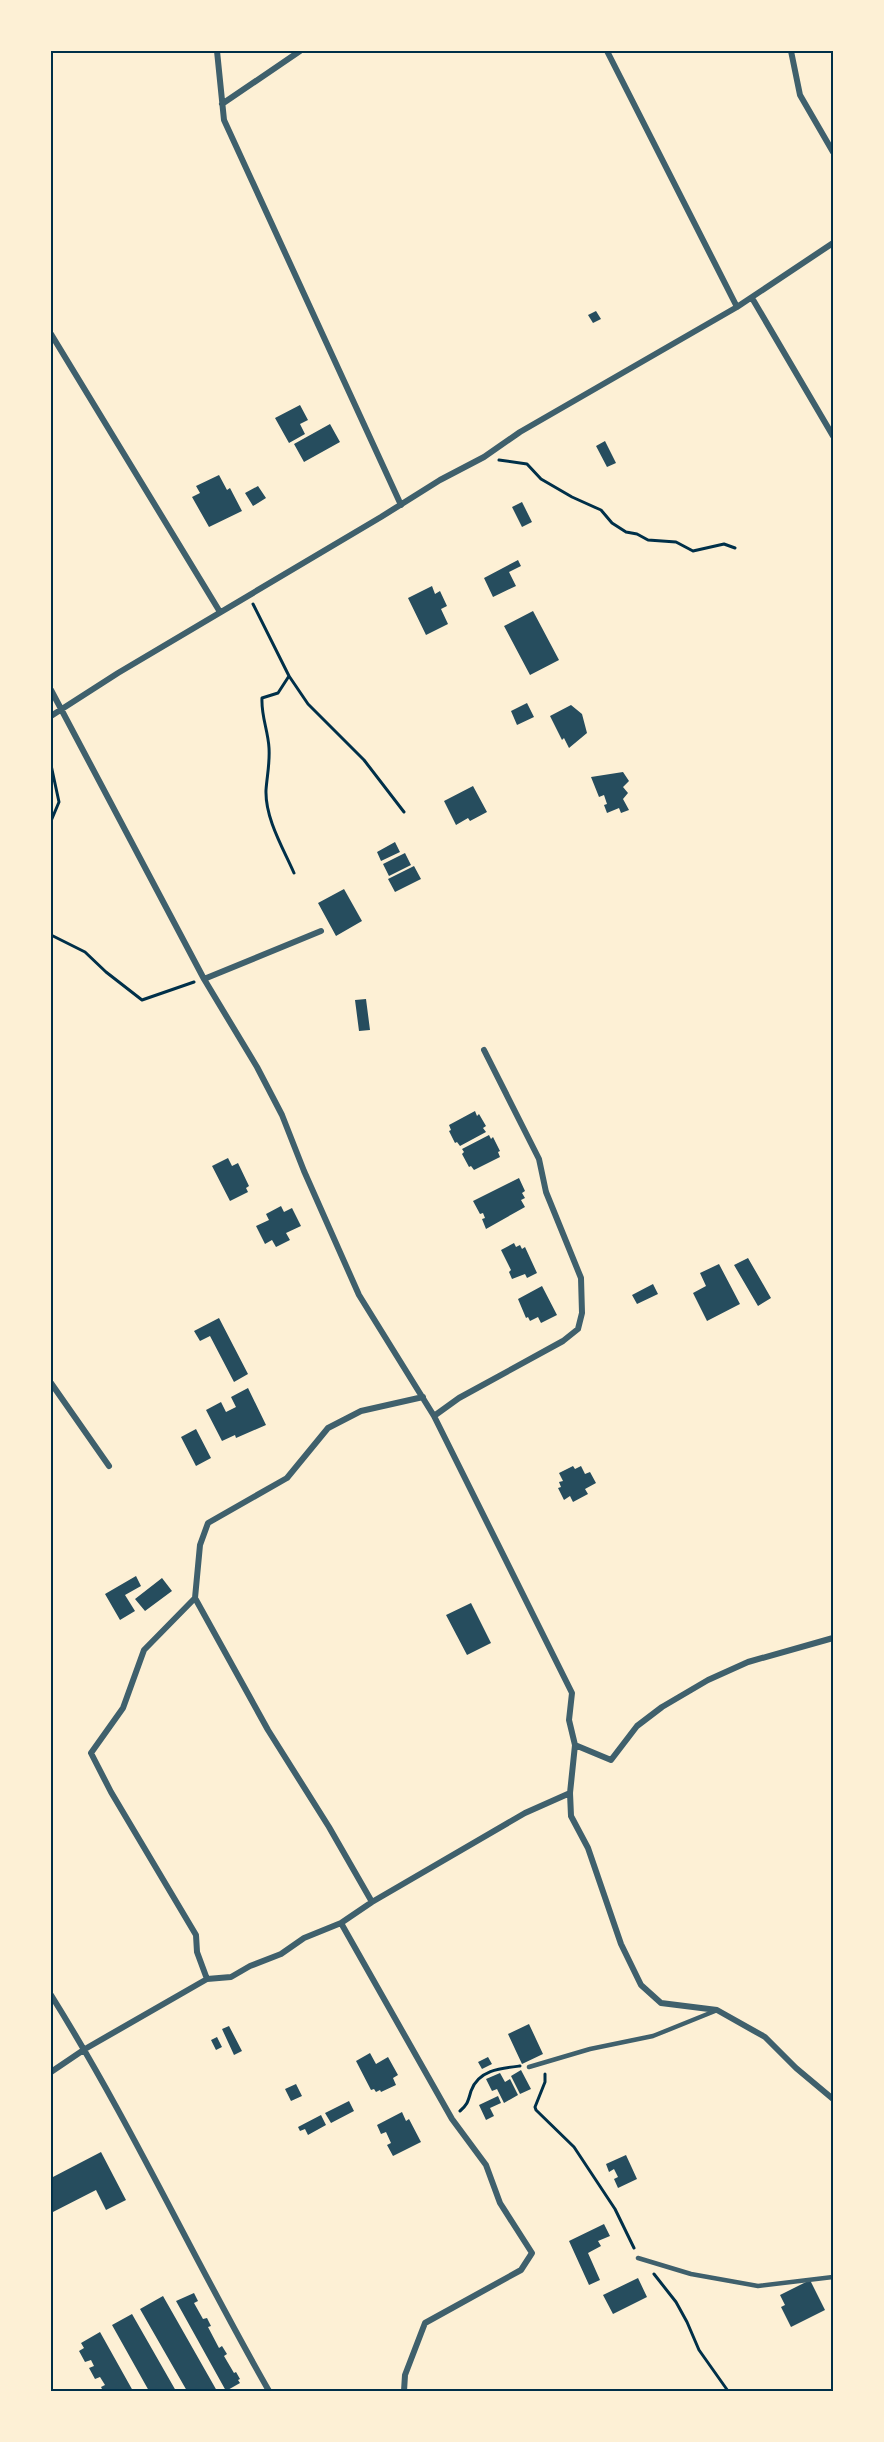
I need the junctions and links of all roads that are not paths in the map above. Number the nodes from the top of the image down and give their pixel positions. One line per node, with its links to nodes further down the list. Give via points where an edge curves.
1 (217, 51): 5 (street)
2 (300, 51): 5 (street)
3 (607, 51): 9 (street)
4 (791, 51): 6 (street, via 800,95)
5 (222, 104): 12 (street, via 224,120)
6 (833, 152)
7 (833, 243): 8 (street)
8 (752, 298): 9 (street); 11 (street)
9 (738, 307): 12 (street)
10 (51, 334): 13 (street)
11 (833, 436)
12 (401, 505): 13 (street)
13 (220, 612): 15 (street)
14 (51, 690): 15 (street)
15 (62, 709): 16 (street); 18 (street)
16 (51, 716)
17 (321, 931): 18 (street)
18 (204, 979): 21 (street, via 282,1115 359,1295)
19 (484, 1050): 22 (street, via 539,1159 546,1192 581,1278 582,1312 578,1329 563,1341)
20 (51, 1383): 23 (street)
21 (423, 1397): 22 (street); 24 (street, via 361,1411 328,1428 287,1478 208,1523 200,1545)
22 (434, 1416): 26 (street, via 572,1693 569,1720)
23 (109, 1466)
24 (195, 1598): 28 (street, via 268,1730); 30 (street, via 144,1650 123,1708 91,1753 196,1935 197,1952)
25 (833, 1638): 26 (street, via 748,1662 708,1680 637,1726 611,1760)
26 (575, 1745): 27 (street)
27 (570, 1793): 28 (street, via 525,1813); 32 (street, via 571,1816 588,1848 621,1944 641,1985 661,2003)
28 (372, 1902): 29 (street)
29 (341, 1923): 30 (street, via 231,1977); 40 (street, via 452,2119 486,2165 500,2203 532,2253 521,2270 425,2323 405,2375)
30 (207, 1979): 33 (street)
31 (51, 1995): 33 (street)
32 (717, 2010): 34 (lane, via 653,2036); 36 (street, via 765,2037)
33 (85, 2049): 35 (street); 39 (street)
34 (529, 2067)
35 (51, 2072)
36 (833, 2099)
37 (638, 2258): 38 (lane, via 691,2274 758,2286)
38 (833, 2277)
39 (269, 2391)
40 (404, 2391)

